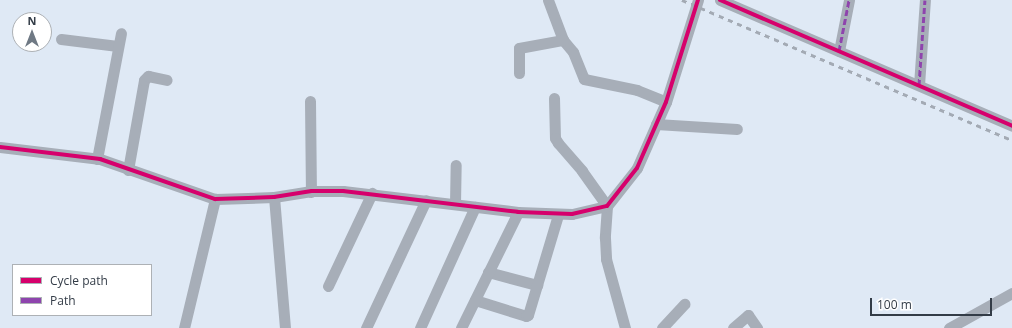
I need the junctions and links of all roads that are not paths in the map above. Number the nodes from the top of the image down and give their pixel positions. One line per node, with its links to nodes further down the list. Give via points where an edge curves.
1 (548, 0): 8 (street)
2 (698, 0): 16 (street)
3 (720, 0): 10 (street)
4 (850, 0): 10 (street)
5 (925, 0): 13 (street)
6 (121, 33): 9 (street)
7 (61, 39): 9 (street)
8 (563, 40): 11 (street, via 519,48); 16 (street, via 573,52 584,79 637,90)
9 (118, 46): 21 (street)
10 (839, 51): 13 (street)
11 (519, 73)
12 (167, 80): 23 (street, via 148,76 144,80)
13 (919, 85): 18 (street)
14 (554, 98): 30 (street, via 555,138)
15 (310, 101): 24 (street)
16 (666, 102): 17 (street)
17 (656, 124): 19 (street); 30 (street, via 637,168)
18 (1012, 126)
19 (737, 129)
20 (0, 147): 21 (street)
21 (97, 159): 23 (street)
22 (456, 164): 29 (street)
23 (128, 170): 27 (street)
24 (311, 192): 25 (street); 26 (street)
25 (372, 193): 28 (street); 35 (street)
26 (274, 197): 27 (street); 41 (street)
27 (215, 200): 40 (street)
28 (426, 200): 29 (street); 42 (street)
29 (455, 204): 31 (street)
30 (607, 206): 33 (street); 45 (street, via 606,259)
31 (474, 207): 32 (street); 43 (street)
32 (518, 212): 33 (street); 34 (street)
33 (558, 215): 36 (street)
34 (488, 272): 36 (street); 38 (street)
35 (328, 286)
36 (537, 286): 38 (street, via 526,316)
37 (1012, 293): 49 (street)
38 (475, 300): 44 (street)
39 (684, 304): 46 (street)
40 (184, 328)
41 (285, 328)
42 (366, 328)
43 (420, 328)
44 (461, 328)
45 (625, 328)
46 (662, 328)
47 (734, 328): 48 (street, via 748,315)
48 (758, 328)
49 (949, 328)

